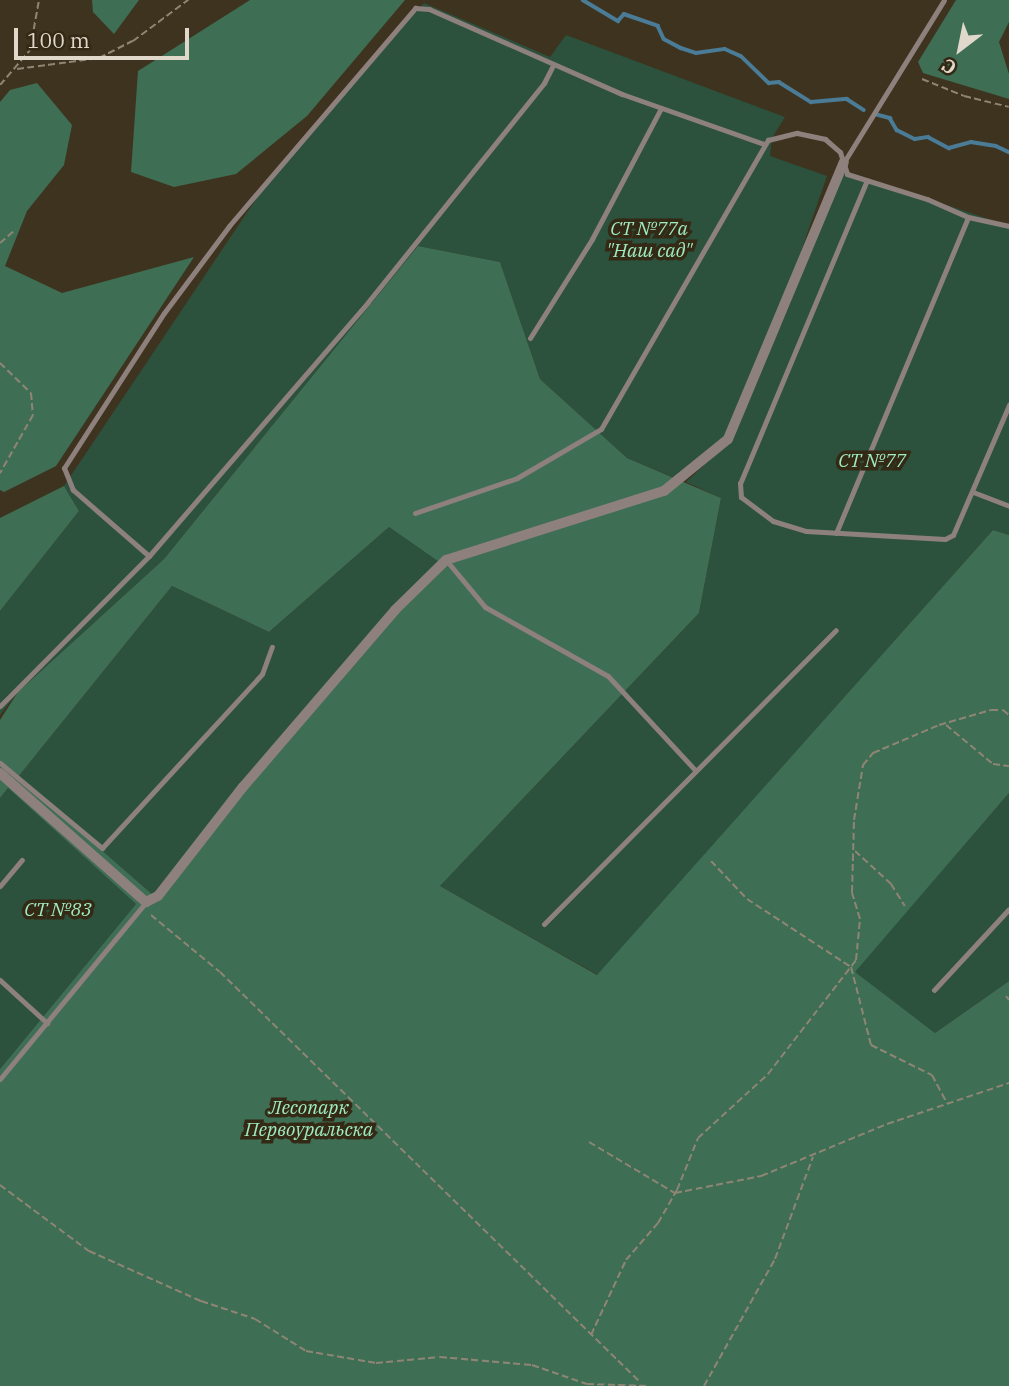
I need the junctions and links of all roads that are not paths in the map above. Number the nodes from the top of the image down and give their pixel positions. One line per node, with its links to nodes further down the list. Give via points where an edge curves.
1 (944, 0): 5 (lane)
2 (553, 65): 3 (lane); 15 (lane, via 544,83 368,302); 15 (lane, via 429,9 415,8 283,159 164,313 64,468 73,491)
3 (661, 108): 4 (lane); 9 (lane, via 592,239)
4 (764, 144): 5 (lane, via 797,133 813,136 834,146); 13 (lane, via 601,429 517,478)
5 (844, 162): 6 (lane, via 847,174); 16 (street, via 728,439 664,491)
6 (867, 180): 7 (lane); 14 (lane, via 739,494 773,521)
7 (968, 217): 8 (lane); 14 (lane)
8 (1009, 226)
9 (530, 338)
10 (1009, 405): 11 (lane)
11 (973, 492): 12 (lane); 14 (lane, via 953,535 946,539)
12 (1009, 506)
13 (415, 513)
14 (836, 533)
15 (149, 556): 19 (lane)
16 (446, 560): 21 (lane, via 485,607 608,676); 25 (street, via 386,620 158,896)
17 (836, 630): 21 (lane)
18 (272, 646): 20 (lane, via 262,674 102,848)
19 (0, 706)
20 (0, 763)
21 (696, 771): 27 (lane)
22 (0, 773): 25 (street)
23 (22, 860): 24 (lane)
24 (0, 886)
25 (146, 902): 30 (lane)
26 (1009, 908): 29 (lane)
27 (544, 924)
28 (0, 980): 30 (lane)
29 (934, 990)
30 (47, 1023): 31 (lane)
31 (0, 1079)

